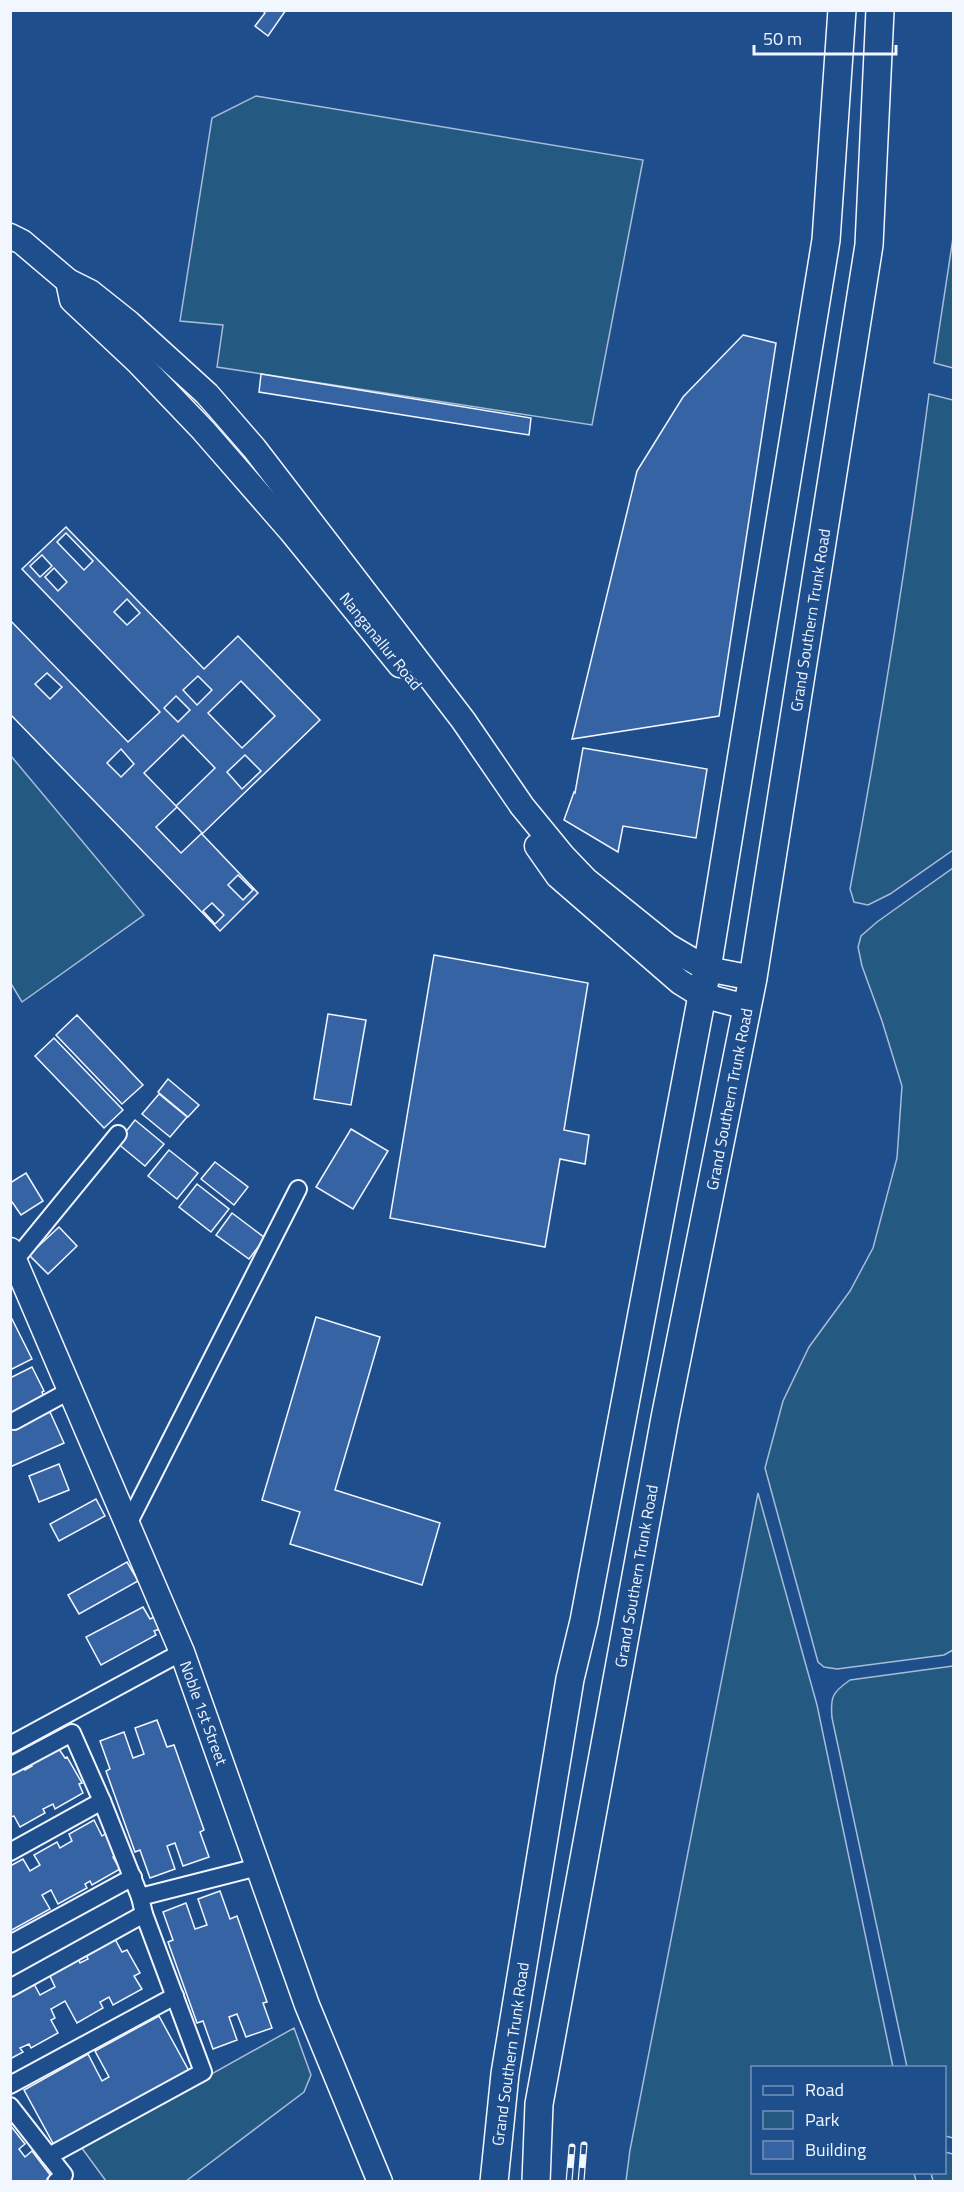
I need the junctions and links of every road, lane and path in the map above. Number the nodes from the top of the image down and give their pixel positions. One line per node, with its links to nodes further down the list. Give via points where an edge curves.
1 (842, 10): 6 (main road, Grand Southern Trunk Road, via 826,240)
2 (880, 10): 7 (main road, Grand Southern Trunk Road, via 869,245)
3 (10, 219): 4 (street, via 18,224)
4 (14, 241): 5 (street, Nanganallur Road, via 68,281 90,292 207,394 254,448)
5 (441, 704): 6 (street, Nanganallur Road, via 586,880 668,946); 8 (street, Nanganallur Road, via 558,876 680,982)
6 (707, 969): 7 (street, Nanganallur Road); 8 (main road, Grand Southern Trunk Road)
7 (753, 978): 9 (main road, Grand Southern Trunk Road)
8 (701, 995): 9 (street, Nanganallur Road); 30 (main road, Grand Southern Trunk Road, via 570,1679)
9 (747, 1007): 28 (main road, Grand Southern Trunk Road, via 665,1418)
10 (118, 1134): 12 (street)
11 (298, 1189): 15 (street)
12 (13, 1255): 13 (street, Noble 1st Street)
13 (71, 1390): 14 (street); 15 (street, Noble 1st Street)
14 (14, 1421)
15 (127, 1526): 16 (street, Noble 1st Street)
16 (182, 1652): 17 (street); 21 (street, Noble 1st Street)
17 (10, 1745)
18 (10, 1766): 19 (street, via 72,1733)
19 (102, 1801): 20 (street); 22 (street)
20 (10, 1852)
21 (258, 1867): 23 (street); 33 (street, Noble 1st Street, via 307,2005)
22 (133, 1877): 23 (street); 24 (street)
23 (142, 1906): 25 (street); 26 (street)
24 (10, 1944)
25 (10, 1988)
26 (175, 1996): 27 (street); 31 (street, via 203,2072)
27 (10, 2085)
28 (539, 2104): 30 (main road); 35 (main road, Grand Southern Trunk Road)
29 (10, 2106): 31 (street)
30 (501, 2106): 34 (main road, Grand Southern Trunk Road)
31 (49, 2156): 32 (street, via 64,2175)
32 (56, 2181)
33 (380, 2181)
34 (494, 2181)
35 (536, 2181)

